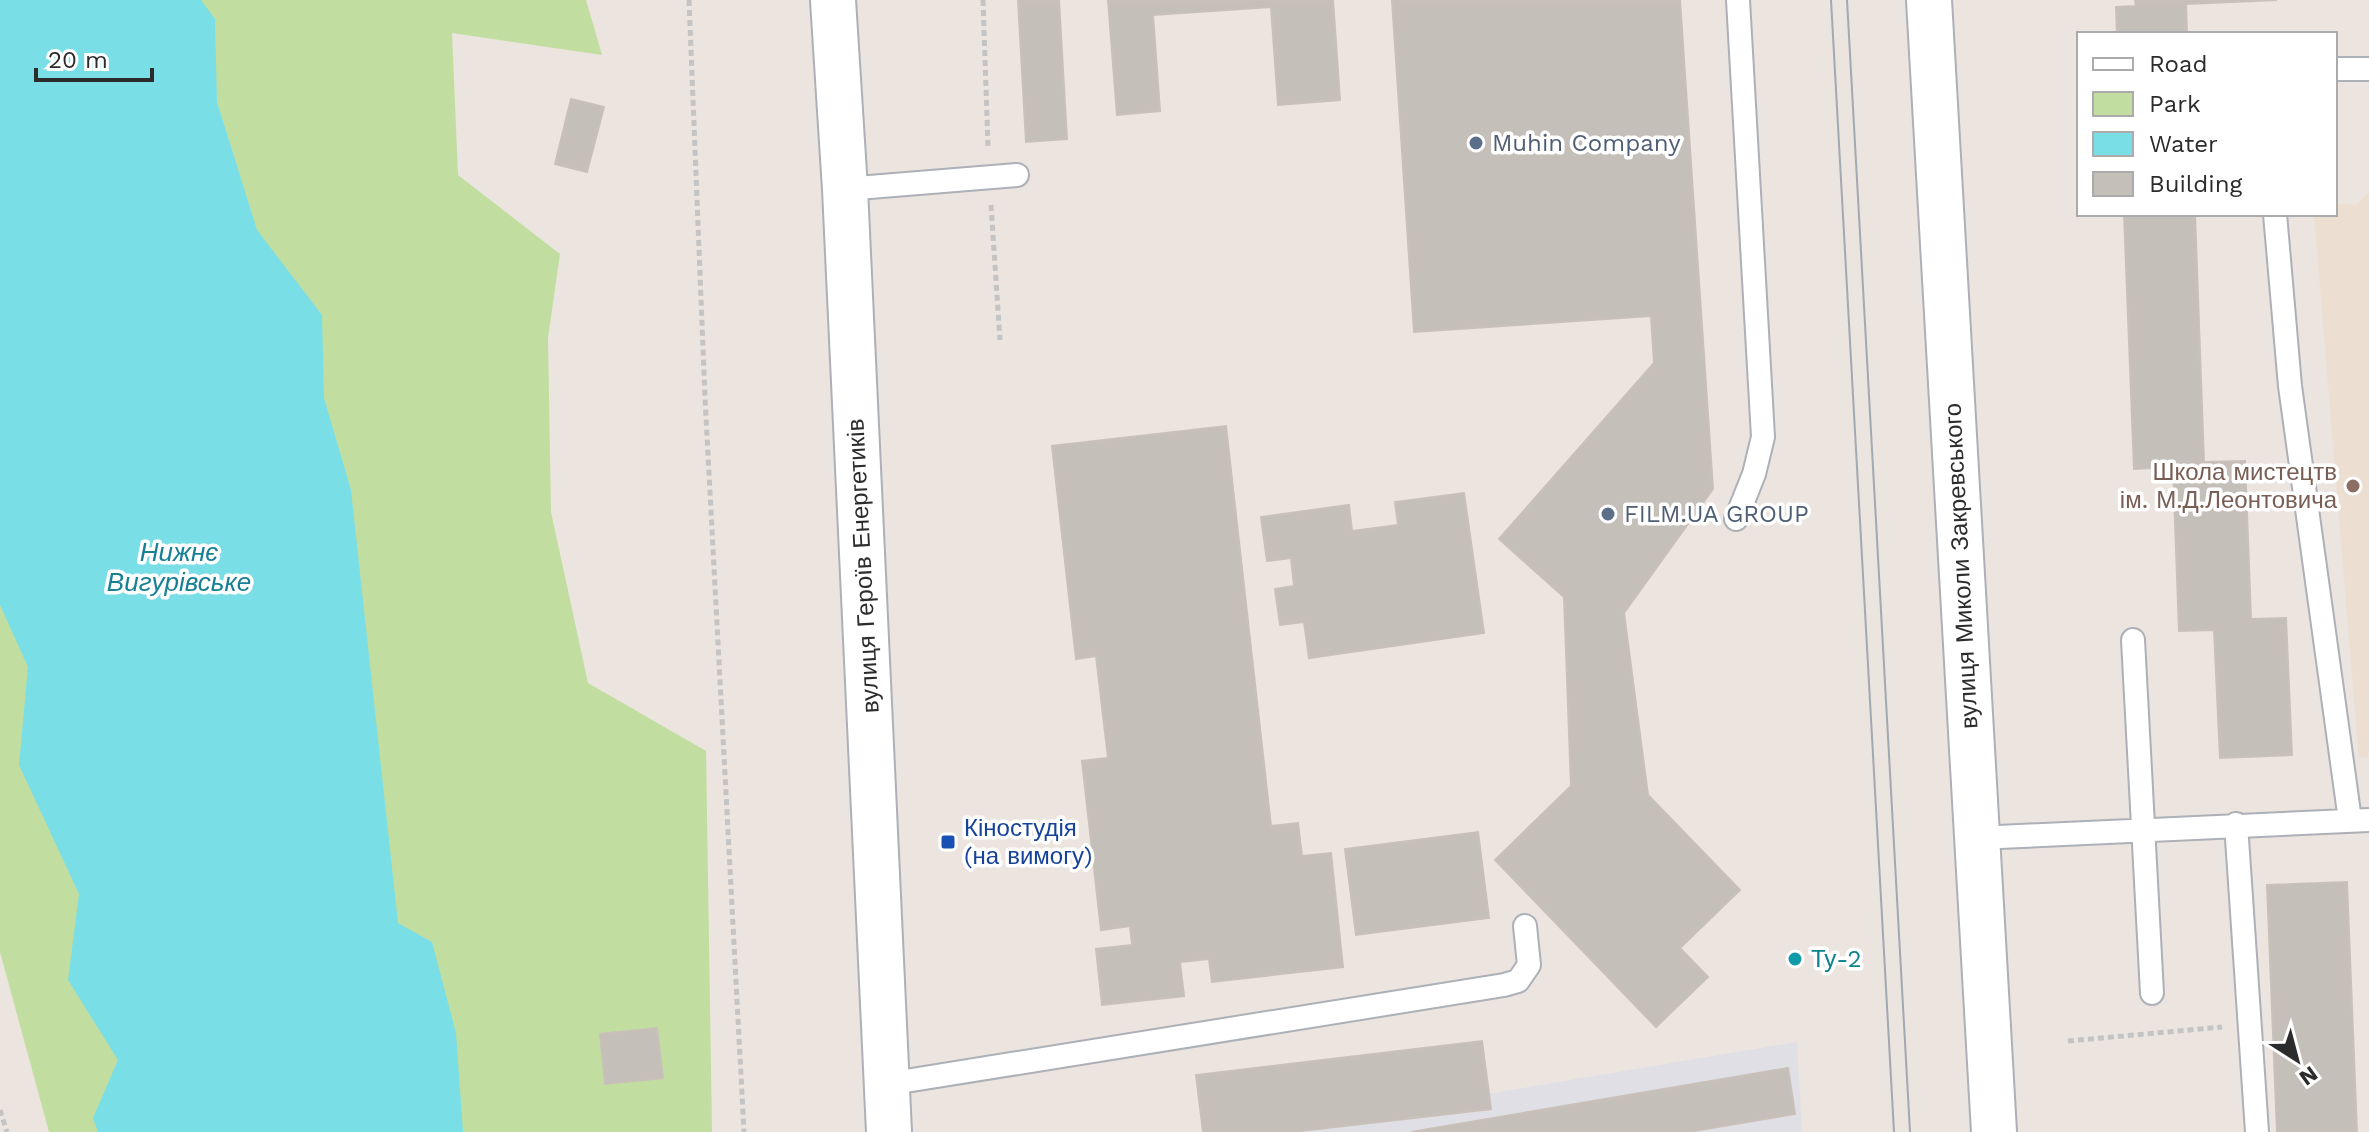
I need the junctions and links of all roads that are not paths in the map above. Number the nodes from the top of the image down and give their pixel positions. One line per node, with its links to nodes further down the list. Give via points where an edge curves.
1 (833, 0): 7 (street, вулиця Героїв Енергетиків)
2 (1738, 0): 9 (lane, via 1763,437)
3 (1929, 0): 14 (street, вулиця Миколи Закревського)
4 (2337, 69): 5 (lane)
5 (2369, 69)
6 (1017, 175): 7 (lane)
7 (845, 189): 17 (street, вулиця Героїв Енергетиків)
8 (2275, 216): 11 (lane, via 2290,386)
9 (1736, 519)
10 (2133, 640): 13 (lane)
11 (2359, 820): 12 (lane)
12 (2236, 824): 13 (lane); 20 (lane)
13 (2143, 829): 14 (lane); 16 (lane)
14 (1977, 838): 19 (street, вулиця Миколи Закревського)
15 (1525, 926): 17 (lane, via 1529,965 1518,981 1504,985)
16 (2152, 993)
17 (887, 1084): 18 (street, вулиця Героїв Енергетиків)
18 (889, 1132)
19 (1994, 1132)
20 (2257, 1132)

